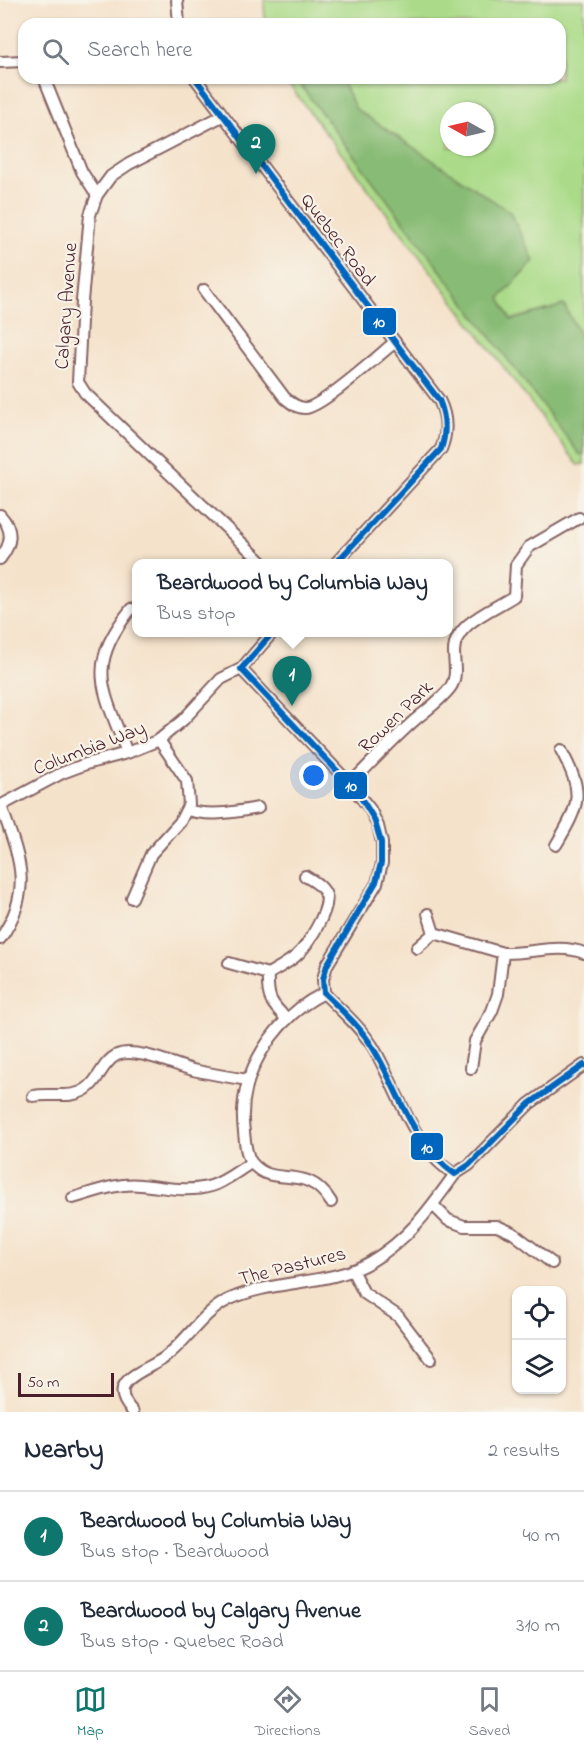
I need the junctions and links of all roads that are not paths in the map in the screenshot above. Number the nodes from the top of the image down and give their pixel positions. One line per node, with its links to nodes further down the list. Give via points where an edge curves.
1 (177, 0): 2 (street)
2 (178, 18)
3 (18, 61): 4 (street)
4 (0, 62)
5 (46, 84): 8 (street, via 82,172)
6 (199, 84): 7 (street, Quebec Road)
7 (222, 116): 8 (street, Calgary Avenue, via 129,164 111,176); 10 (street, Quebec Road)
8 (97, 195): 14 (street, Calgary Avenue, via 90,215 78,382)
9 (204, 290): 10 (street, via 285,398 304,408 325,399)
10 (395, 342): 15 (street, Quebec Road, via 439,400 445,413 445,438 441,449)
11 (0, 515): 13 (street, via 11,535 8,549)
12 (579, 518): 22 (street, Rowen Park, via 529,547 516,565 514,596 467,624 454,639 456,668 452,686)
13 (0, 559)
14 (259, 559)
15 (340, 559)
16 (131, 609): 21 (street, via 115,628 101,667 102,683)
17 (269, 637): 18 (street)
18 (241, 669): 19 (street, Columbia Way, via 221,679); 22 (street)
19 (159, 740): 21 (street, Columbia Way); 26 (street, via 187,780)
20 (561, 750): 23 (street)
21 (127, 753): 24 (street, Columbia Way, via 62,773)
22 (350, 784): 38 (street, via 378,826 382,863 377,883 327,965)
23 (582, 797): 27 (street)
24 (1, 806): 32 (street, via 21,877 16,907)
25 (258, 808): 26 (street, via 217,814)
26 (187, 810): 29 (street, via 151,854)
27 (556, 845)
28 (305, 876): 37 (street, via 321,886 327,905 306,946)
29 (132, 898)
30 (428, 914): 31 (street)
31 (434, 933): 33 (street); 34 (street)
32 (0, 939)
33 (417, 948)
34 (504, 953): 35 (street, via 575,949); 41 (street, via 498,994 476,1041)
35 (584, 953)
36 (229, 963): 37 (street)
37 (268, 974): 39 (street, via 268,992 274,1007)
38 (324, 993): 39 (street); 45 (street, via 374,1048 405,1113 442,1167)
39 (287, 1019): 42 (street, via 266,1046)
40 (584, 1065): 45 (street, The Pastures, via 529,1104 469,1165)
41 (471, 1068)
42 (248, 1080): 43 (street, via 130,1053 117,1055 107,1063 89,1088 69,1096); 44 (street, via 243,1125)
43 (33, 1096)
44 (251, 1162): 46 (street, via 213,1186 173,1190 130,1185); 47 (street, via 264,1173 309,1180)
45 (455, 1174): 48 (street, The Pastures)
46 (73, 1198)
47 (331, 1202)
48 (434, 1206): 49 (street, via 448,1220 464,1226 497,1226 513,1233); 50 (street, The Pastures, via 388,1250)
49 (552, 1263)
50 (352, 1270): 51 (street, via 364,1293 398,1316); 52 (street, The Pastures, via 266,1287 227,1301 164,1358 141,1369 128,1381 123,1394)
51 (431, 1359)
52 (133, 1412)

